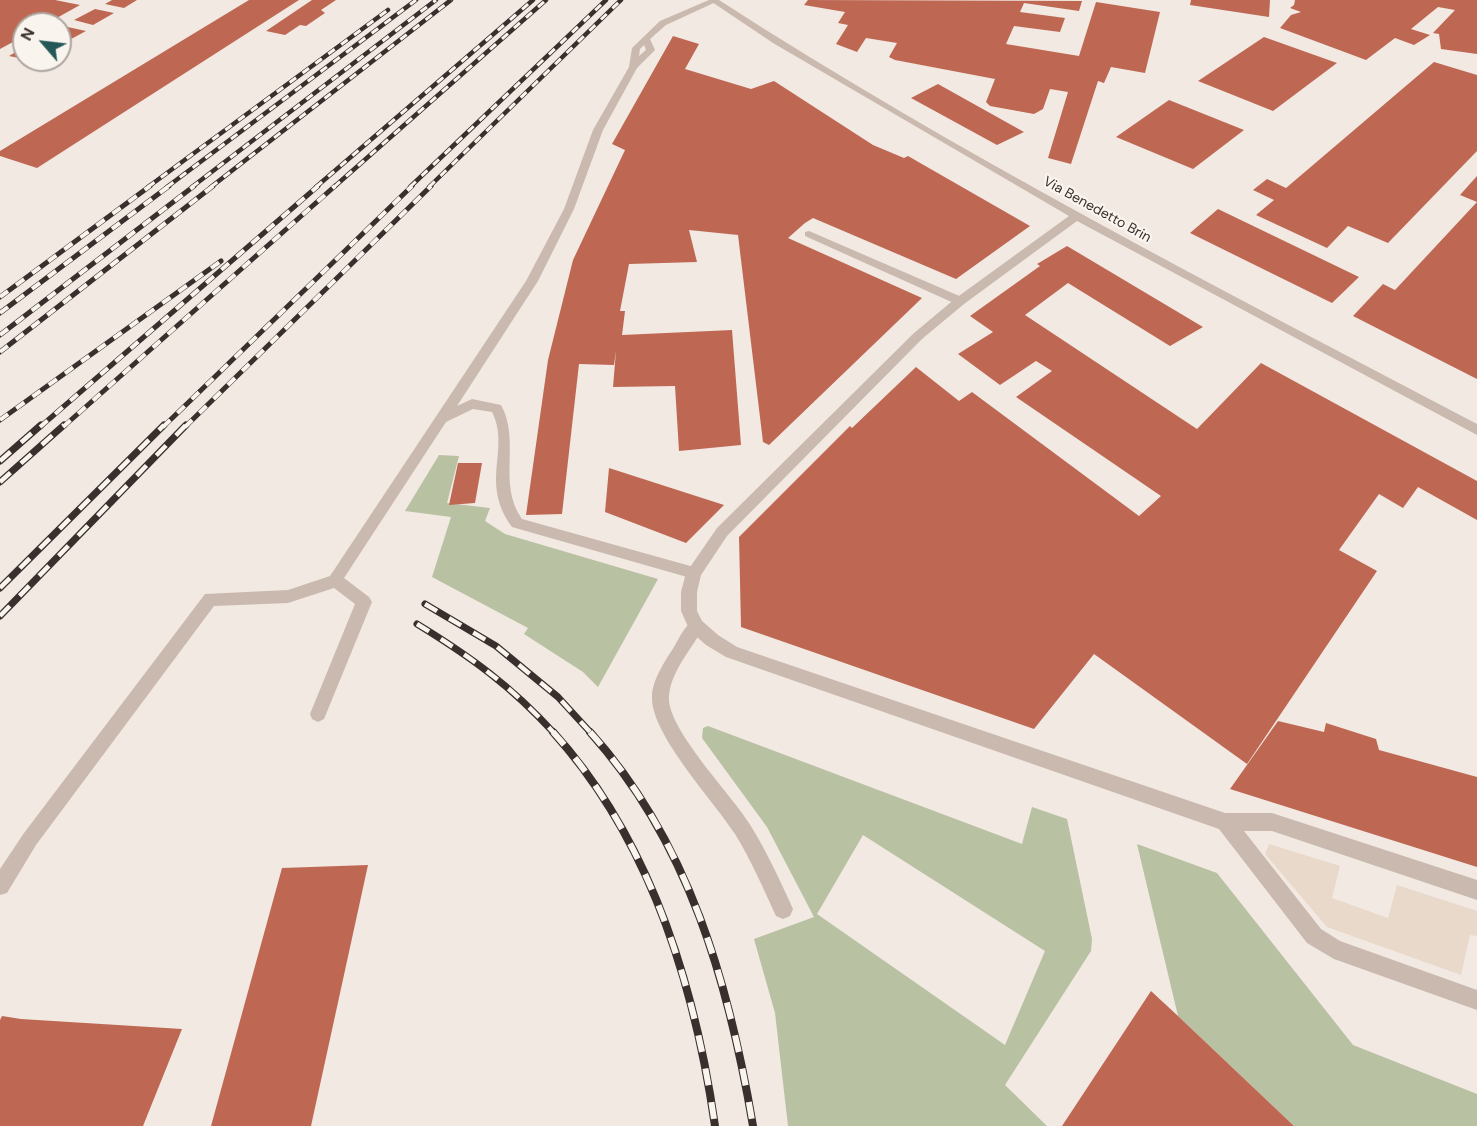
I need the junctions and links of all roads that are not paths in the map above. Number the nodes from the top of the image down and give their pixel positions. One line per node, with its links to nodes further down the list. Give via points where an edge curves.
1 (713, 1): 2 (street, Via Benedetto Brin); 5 (street, via 670,18 647,41 651,50 633,67 598,130 556,237 509,319)
2 (1076, 216): 4 (street); 6 (street, Via Benedetto Brin)
3 (809, 234): 4 (street)
4 (960, 301): 7 (street, via 918,336 722,532)
5 (437, 424): 7 (street, via 444,416 472,404 496,408 505,429 501,479 507,508 517,523); 8 (street)
6 (1477, 430)
7 (694, 573): 9 (street, via 689,602)
8 (335, 580): 10 (street, via 364,602); 12 (street, via 309,593 280,599 210,599 30,839)
9 (696, 626): 11 (street, via 732,652); 14 (street, via 662,686 660,701 664,715 736,820)
10 (318, 714)
11 (1225, 822): 13 (street, via 1272,822); 15 (street, via 1314,936 1334,949)
12 (0, 886)
13 (1477, 890)
14 (783, 909)
15 (1477, 1000)

